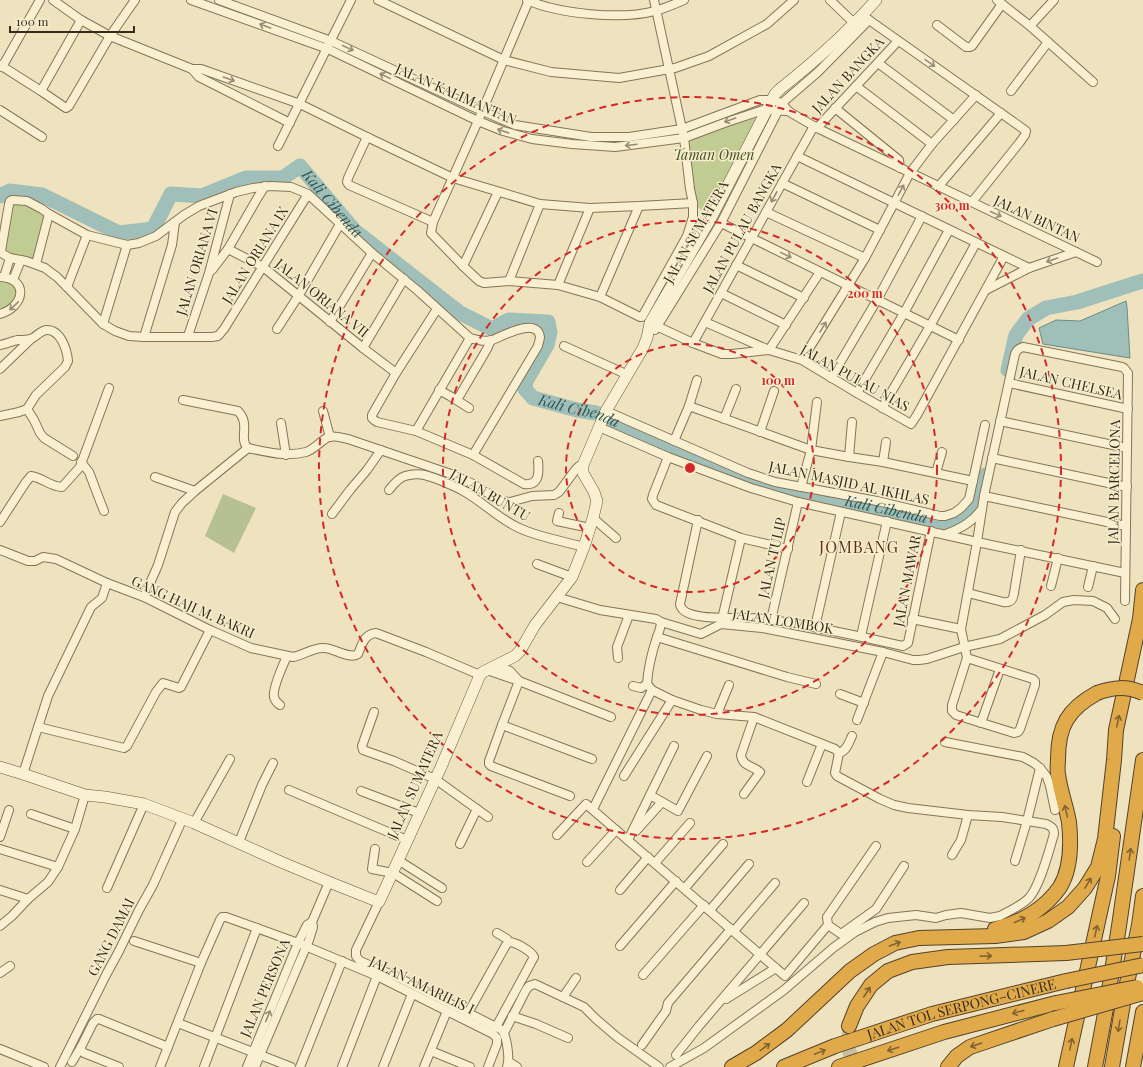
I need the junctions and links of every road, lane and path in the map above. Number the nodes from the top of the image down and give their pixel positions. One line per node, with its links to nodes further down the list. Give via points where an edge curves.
1 (40, 0): 29 (street)
2 (53, 0): 18 (street)
3 (135, 0): 22 (street)
4 (191, 0): 26 (street, JALAN KALIMANTAN, one-way to 4)
5 (220, 0): 23 (street, JALAN KALIMANTAN)
6 (351, 0): 23 (street)
7 (378, 0): 27 (street)
8 (528, 0): 16 (street, via 566,11 591,14 631,15); 27 (street)
9 (654, 0): 16 (street)
10 (684, 0): 16 (street)
11 (794, 0): 31 (street, via 767,24 709,56)
12 (830, 0): 19 (street)
13 (876, 0): 17 (street, JALAN SUMATERA)
14 (1054, 0): 21 (street)
15 (1000, 2): 20 (street, via 970,47 966,47); 21 (street)
16 (656, 11): 31 (street)
17 (866, 17): 19 (street, JALAN SUMATERA); 24 (street); 38 (street, JALAN SUMATERA, via 818,72)
18 (81, 20): 22 (street); 34 (street)
19 (854, 23): 38 (street, JALAN SUMATERA, via 814,62 775,94)
20 (937, 25)
21 (1030, 26): 25 (street)
22 (110, 36): 30 (street); 34 (street, via 69,106 66,108)
23 (331, 41): 26 (street); 41 (street, JALAN KALIMANTAN, one-way to 41)
24 (898, 41): 28 (street, JALAN BANGKA); 36 (street, one-way to 36)
25 (1048, 42): 32 (street); 35 (street)
26 (328, 49): 37 (street); 44 (street, JALAN KALIMANTAN, one-way to 26)
27 (504, 60): 31 (street, via 551,72 619,78); 41 (street)
28 (878, 63): 33 (street, JALAN BANGKA); 43 (street)
29 (1, 66): 34 (street)
30 (192, 69): 37 (street, one-way to 37, via 201,69); 45 (street, via 199,77)
31 (669, 70): 47 (street)
32 (1094, 82)
33 (856, 86): 39 (street, JALAN BANGKA); 50 (street)
34 (41, 91)
35 (1011, 91)
36 (976, 95): 42 (street); 43 (street)
37 (300, 104): 45 (street); 49 (street)
38 (775, 106): 46 (street, JALAN BINTAN); 47 (street, JALAN KALIMANTAN); 73 (street, JALAN SUMATERA, via 770,128); 115 (street, JALAN SUMATERA)
39 (835, 108): 46 (street, JALAN BANGKA); 53 (street, JALAN BINTAN, via 899,160)
40 (0, 110): 48 (street)
41 (483, 111): 44 (street); 47 (street, JALAN KALIMANTAN, via 515,125 591,137)
42 (1001, 114): 58 (street); 63 (street, via 1026,133)
43 (954, 120): 50 (street)
44 (478, 121): 47 (street, JALAN KALIMANTAN, one-way to 44, via 615,147 532,139); 55 (street)
45 (290, 123): 51 (street)
46 (815, 127): 52 (street, JALAN PULAU BANGKA); 53 (street, JALAN BINTAN)
47 (683, 133): 62 (street)
48 (42, 137)
49 (367, 137): 55 (street); 72 (street, via 348,178 349,185)
50 (932, 144): 54 (street)
51 (278, 146)
52 (797, 156): 56 (street, JALAN PULAU BANGKA); 64 (street)
53 (900, 168): 54 (street, JALAN BINTAN)
54 (910, 173): 58 (street, JALAN BINTAN); 64 (street, one-way to 54)
55 (453, 178): 59 (street); 72 (street)
56 (782, 183): 68 (street, JALAN PULAU BANGKA, one-way to 68); 75 (street)
57 (265, 186): 60 (street); 61 (street, via 291,187); 81 (street)
58 (938, 187): 63 (street, JALAN BINTAN)
59 (498, 192): 65 (street); 91 (street)
60 (230, 194): 71 (street, via 199,206); 95 (street, JALAN ORIANA VI)
61 (308, 194): 74 (street); 92 (street, JALAN ORIANA IX)
62 (693, 202): 66 (street); 106 (street, via 693,217 687,236 642,317)
63 (972, 202): 82 (street, JALAN BINTAN, one-way to 82)
64 (894, 203): 70 (street); 75 (street)
65 (540, 204): 67 (street); 99 (street)
66 (639, 206): 67 (street); 106 (street)
67 (590, 208): 100 (street)
68 (766, 212): 78 (street, JALAN PULAU BANGKA); 86 (street)
69 (49, 214): 77 (street); 85 (street, via 27,201 10,201 1,251); 89 (street)
70 (922, 216): 76 (street); 108 (street)
71 (175, 222): 80 (street, via 156,236); 120 (street, via 172,245)
72 (433, 222): 91 (street, via 432,234)
73 (721, 223): 78 (street); 115 (street, JALAN SUMATERA)
74 (340, 224): 83 (street); 105 (street)
75 (880, 230): 86 (street)
76 (950, 230): 79 (street); 110 (street)
77 (87, 235): 80 (street); 102 (street)
78 (751, 238): 90 (street, JALAN PULAU BANGKA); 94 (street, one-way to 94)
79 (976, 243): 84 (street); 117 (street)
80 (127, 246): 114 (street)
81 (228, 249): 92 (street, JALAN ORIANA VII); 95 (street)
82 (1076, 252): 88 (street, JALAN BINTAN); 93 (street, one-way to 93)
83 (372, 253): 97 (street); 112 (street)
84 (1004, 256): 93 (street); 103 (street, JALAN PULAU NIAS)
85 (10, 258): 87 (street); 96 (street)
86 (865, 258): 101 (street)
87 (21, 260): 89 (street); 98 (street)
88 (1097, 262)
89 (36, 264): 102 (street, via 45,268)
90 (736, 265): 104 (street, JALAN PULAU BANGKA); 107 (street)
91 (463, 266): 99 (street, via 484,283)
92 (263, 267): 105 (street, JALAN ORIANA VII); 119 (street, JALAN ORIANA IX, via 218,336)
93 (1029, 268): 103 (street)
94 (820, 272): 101 (street); 107 (street)
95 (209, 273): 119 (street, JALAN ORIANA VI)
96 (2, 277): 98 (street)
97 (404, 279): 109 (street); 128 (street)
98 (13, 280): 111 (street, one-way to 111, via 19,286 19,300 11,309)
99 (509, 281): 100 (street)
100 (558, 285): 106 (street)
101 (849, 286): 108 (street); 130 (street, one-way to 101)
102 (68, 287): 114 (street)
103 (986, 290): 124 (street, JALAN PULAU NIAS)
104 (721, 293): 113 (street, JALAN PULAU BANGKA); 116 (street)
105 (299, 295): 112 (street, JALAN ORIANA VII); 118 (street)
106 (600, 297)
107 (804, 298): 116 (street)
108 (877, 300): 110 (street); 134 (street)
109 (437, 309): 121 (street); 132 (street)
110 (904, 313): 117 (street); 141 (street)
111 (0, 314)
112 (330, 322): 128 (street, JALAN ORIANA VII)
113 (705, 322): 125 (street, JALAN PULAU BANGKA); 129 (street)
114 (102, 324): 120 (street, via 129,336)
115 (653, 325): 125 (street, JALAN PULAU NIAS); 133 (street, JALAN SUMATERA)
116 (786, 325): 129 (street)
117 (930, 326): 124 (street); 147 (street)
118 (276, 329)
119 (188, 336): 120 (street)
120 (144, 337)
121 (470, 338): 123 (street); 139 (street)
122 (31, 339): 126 (street); 131 (street); 148 (street, via 47,330 53,332 61,339 68,361 36,395)
123 (491, 340): 143 (street); 169 (street, via 525,328 538,332 540,338 538,346)
124 (959, 340): 147 (street, JALAN PULAU NIAS, via 911,424)
125 (693, 343): 129 (street, JALAN PULAU NIAS, via 726,354)
126 (0, 345)
127 (564, 346): 133 (street)
128 (363, 348): 132 (street, JALAN ORIANA VII)
129 (769, 350): 130 (street, JALAN PULAU NIAS)
130 (802, 360): 134 (street, JALAN PULAU NIAS)
131 (0, 369)
132 (396, 373): 158 (street, via 372,418 377,422)
133 (628, 375): 153 (street, JALAN SUMATERA)
134 (830, 378): 141 (street, JALAN PULAU NIAS)
135 (697, 380): 145 (street)
136 (1009, 382): 149 (street, JALAN CHELSEA); 149 (street, JALAN BARCELONA, via 1015,354 1023,347 1122,367 1128,373); 154 (street)
137 (109, 388): 175 (street)
138 (736, 389): 152 (street)
139 (439, 390): 143 (street); 158 (street)
140 (774, 391): 159 (street)
141 (856, 393): 147 (street, JALAN PULAU NIAS)
142 (183, 400): 163 (street, via 238,411 244,421 244,440)
143 (457, 400): 146 (street)
144 (817, 402): 166 (street)
145 (689, 406): 152 (street); 161 (street)
146 (469, 408)
147 (882, 408)
148 (27, 409): 151 (street); 170 (street, via 44,438)
149 (1128, 409): 164 (street, JALAN BARCELONA)
150 (323, 411): 160 (street)
151 (0, 416)
152 (724, 419): 159 (street)
153 (602, 420): 161 (street, JALAN MASJID AL IKHLAS); 171 (street); 177 (street, JALAN SUMATERA)
154 (1000, 421): 164 (street); 173 (street)
155 (852, 422): 172 (street)
156 (281, 423): 168 (street)
157 (985, 425): 180 (street, JALAN MASJID AL IKHLAS)
158 (416, 431): 169 (street)
159 (760, 432): 166 (street)
160 (332, 437): 165 (street, via 348,439); 168 (street, via 307,452)
161 (674, 441): 181 (street, JALAN MASJID AL IKHLAS, via 748,473)
162 (886, 442): 176 (street)
163 (248, 448): 168 (street); 184 (street)
164 (1127, 448): 182 (street, JALAN BARCELONA)
165 (381, 450): 177 (street, via 471,482 492,496 510,502 532,496 554,495); 191 (street)
166 (811, 450): 172 (street); 181 (street)
167 (942, 452): 178 (street)
168 (286, 455)
169 (473, 455): 174 (street, via 530,485 537,478)
170 (73, 456)
171 (668, 457): 186 (street, via 751,488); 192 (street, via 652,499 659,507)
172 (849, 457): 176 (street)
173 (992, 458): 182 (street); 185 (street)
174 (538, 461)
175 (82, 462): 188 (street, via 89,472); 194 (street, via 62,487 56,487 31,476)
176 (883, 462): 178 (street)
177 (583, 464): 195 (street, via 584,473 597,501)
178 (936, 474): 180 (street)
179 (154, 477): 184 (street)
180 (973, 482): 181 (street, JALAN MASJID AL IKHLAS, via 965,504 954,513 945,516)
181 (802, 487)
182 (1127, 487): 196 (street, JALAN BARCELONA)
183 (389, 490): 202 (street, JALAN BUNTU, via 400,478 423,474 452,484 518,528 537,536)
184 (195, 491): 216 (street, via 175,512 158,565)
185 (984, 496): 187 (street); 196 (street)
186 (798, 502): 189 (street); 203 (street, JALAN TULIP)
187 (982, 509): 198 (street, via 966,525); 201 (street)
188 (104, 510)
189 (841, 512): 193 (street); 225 (street)
190 (559, 513): 195 (street, via 557,521)
191 (332, 514)
192 (698, 520): 200 (street); 220 (street, via 680,607 686,612)
193 (887, 521): 197 (street); 228 (street)
194 (0, 522)
195 (591, 523): 199 (street); 202 (street)
196 (1126, 526): 209 (street, JALAN BARCELONA)
197 (931, 531): 198 (street); 221 (street, JALAN MAWAR)
198 (946, 534): 201 (street)
199 (616, 538)
200 (741, 538): 203 (street); 220 (street)
201 (977, 542): 205 (street); 215 (street)
202 (584, 547): 210 (street)
203 (788, 549): 223 (street, JALAN TULIP)
204 (0, 550): 211 (street, GANG HAJI M. BAKRI, via 28,561 43,557 56,559)
205 (1020, 550): 206 (street); 215 (street, via 1011,601 1003,602)
206 (1058, 558): 208 (street); 212 (street)
207 (537, 564): 210 (street)
208 (1093, 566): 209 (street); 213 (street)
209 (1125, 573): 218 (street, JALAN BARCELONA)
210 (572, 577): 217 (street)
211 (107, 583): 216 (street, GANG HAJI M. BAKRI); 254 (street, via 102,598 91,607 48,696)
212 (1051, 586)
213 (1088, 587)
214 (1143, 590): 263 (highway, one-way to 214, via 1116,730 1140,619)
215 (968, 592): 226 (street)
216 (144, 597): 227 (street, GANG HAJI M. BAKRI)
217 (557, 597): 219 (street, JALAN LOMBOK, via 600,610); 236 (street, via 535,625 520,651)
218 (1125, 601)
219 (629, 614): 224 (street, JALAN LOMBOK); 233 (street, via 617,647)
220 (722, 619): 223 (street)
221 (912, 619): 226 (street); 228 (street, JALAN MAWAR, via 908,643 903,646)
222 (1115, 619): 230 (street, JALAN LOMBOK, via 1107,608 1093,601 1063,602 1045,615 1000,639)
223 (771, 620): 225 (street)
224 (661, 622): 229 (street); 231 (street, JALAN LOMBOK, via 701,634 721,624 762,628)
225 (816, 627): 228 (street)
226 (961, 629): 230 (street)
227 (210, 630): 232 (street, GANG HAJI M. BAKRI, via 251,648); 254 (street, via 181,687 163,683 160,686 124,748)
228 (861, 636)
229 (657, 637): 238 (street); 241 (street, via 647,676)
230 (964, 647): 231 (street, JALAN LOMBOK, via 919,660); 234 (street)
231 (882, 652): 245 (street)
232 (287, 656): 236 (street, GANG HAJI M. BAKRI, via 299,656 322,648 356,656 366,637 376,633 426,652); 246 (street, via 274,691 275,700)
233 (618, 658)
234 (967, 658): 235 (street); 253 (street, via 952,711 956,715)
235 (1000, 669): 253 (street); 253 (street, via 1035,681 1020,729 1014,733)
236 (488, 670): 237 (street, via 510,671); 270 (street, JALAN SUMATERA)
237 (519, 681): 249 (street); 252 (street)
238 (816, 684)
239 (729, 685): 248 (street)
240 (632, 686): 241 (street)
241 (650, 687): 244 (street); 282 (street)
242 (1143, 693): 334 (highway, one-way to 242, bridge, via 1028,917 1045,904 1060,886 1067,869 1070,849 1068,822 1058,774 1058,745 1064,724 1073,711 1086,699 1111,688)
243 (840, 694): 245 (street)
244 (672, 700): 248 (street); 269 (street)
245 (864, 703): 251 (street)
246 (280, 705)
247 (374, 712): 270 (street, via 362,746 363,750)
248 (718, 714): 250 (street)
249 (611, 717)
250 (754, 717): 257 (street); 274 (street, via 741,755 744,764 760,772)
251 (857, 720)
252 (502, 724): 262 (street); 277 (street, via 489,764)
253 (981, 724)
254 (38, 727): 268 (street)
255 (852, 736): 259 (street, via 845,750)
256 (945, 742): 267 (street, via 1022,756)
257 (822, 744): 259 (street); 271 (street)
258 (674, 746): 275 (street)
259 (839, 753): 286 (street, via 835,773 837,776 880,799 908,808)
260 (707, 756): 278 (street, via 678,811)
261 (230, 759): 290 (street)
262 (592, 759)
263 (1114, 760): 334 (highway, one-way to 263, via 1024,932 1048,921 1068,907 1085,888 1098,867 1105,839); 378 (highway, one-way to 263, via 1108,876 1115,821)
264 (1143, 760): 373 (highway, one-way to 264, via 1128,872)
265 (273, 763): 298 (street)
266 (0, 767): 268 (street)
267 (1040, 768): 283 (street, via 1047,777); 289 (street)
268 (23, 774): 276 (street)
269 (624, 776)
270 (435, 779): 280 (street); 284 (street, JALAN SUMATERA)
271 (807, 782)
272 (289, 790): 296 (street)
273 (361, 791): 284 (street)
274 (744, 794)
275 (650, 795): 278 (street); 297 (street)
276 (85, 796): 279 (street); 292 (street)
277 (570, 796)
278 (662, 802): 297 (street)
279 (144, 804): 288 (street); 317 (street)
280 (477, 809): 287 (street); 299 (street)
281 (9, 810): 295 (street)
282 (593, 810): 293 (street); 294 (street, via 586,804)
283 (1054, 810)
284 (419, 813): 296 (street, JALAN SUMATERA)
285 (31, 814): 292 (street)
286 (968, 815): 289 (street); 304 (street, via 961,840)
287 (488, 817)
288 (183, 818): 290 (street); 380 (street, GANG DAMAI, via 153,885)
289 (1027, 821): 307 (street); 395 (street, via 1046,824 1053,828 1054,834 1038,883 1024,902 1000,916 990,918 961,913 936,918 916,915 875,922 855,932 833,948 784,990 704,1048)
290 (194, 823): 298 (street)
291 (690, 823): 309 (street)
292 (76, 829): 312 (street)
293 (616, 830): 297 (street); 308 (street)
294 (557, 835)
295 (0, 838)
296 (406, 840): 306 (street, JALAN SUMATERA)
297 (628, 840): 305 (street)
298 (239, 842): 315 (street)
299 (460, 844)
300 (723, 844): 319 (street)
301 (876, 846): 329 (street, via 827,917)
302 (0, 848): 312 (street)
303 (375, 849): 313 (street, via 372,869)
304 (952, 855)
305 (648, 857): 309 (street); 321 (street)
306 (398, 860): 313 (street, JALAN SUMATERA); 318 (street)
307 (1014, 861)
308 (587, 862)
309 (655, 863): 314 (street)
310 (749, 864): 327 (street)
311 (904, 866): 329 (street, via 876,909 841,934)
312 (58, 868): 323 (street, via 48,882)
313 (392, 873): 324 (street); 325 (street, JALAN SUMATERA)
314 (676, 881): 319 (street); 340 (street)
315 (328, 882): 325 (street); 328 (street, JALAN PERSONA)
316 (775, 883): 332 (street)
317 (107, 888)
318 (442, 888)
319 (685, 888): 327 (street)
320 (0, 890): 323 (street)
321 (620, 890)
322 (1143, 896): 374 (highway, one-way to 374)
323 (28, 899): 330 (street)
324 (437, 901)
325 (379, 902): 358 (street, via 356,950 356,956 360,961)
326 (804, 903): 341 (street)
327 (707, 908): 332 (street); 348 (street)
328 (312, 922): 337 (street, JALAN PERSONA); 339 (street, JALAN PERSONA, via 314,927)
329 (828, 924): 346 (street, via 785,976)
330 (0, 926)
331 (257, 928): 337 (street, JALAN AMARILIS I); 343 (street, JALAN AMARILIS I, via 226,917 222,918); 364 (street)
332 (733, 930): 341 (street); 366 (street, via 668,1003 666,1011)
333 (497, 932): 336 (street)
334 (970, 936): 396 (highway, one-way to 334, via 787,1030 850,971 874,954 895,943 919,938)
335 (134, 941): 343 (street)
336 (509, 942): 358 (street); 362 (street, via 532,953 534,957)
337 (298, 943): 339 (street, JALAN AMARILIS I); 371 (street, JALAN PERSONA, one-way to 337)
338 (1143, 944): 361 (highway, one-way to 338, bridge, via 871,985 888,971 912,962 1066,953)
339 (306, 946): 342 (street, JALAN AMARILIS I); 371 (street, JALAN PERSONA)
340 (620, 946)
341 (761, 954): 346 (street); 355 (street)
342 (342, 961): 349 (street, JALAN AMARILIS I); 387 (street)
343 (201, 963): 360 (street)
344 (1143, 965): 397 (highway, JALAN TOL SERPONG–CINERE, one-way to 344, bridge, via 835,1046 932,1014)
345 (10, 966): 347 (street)
346 (776, 968): 355 (street)
347 (0, 973)
348 (643, 975)
349 (377, 976): 353 (street, JALAN AMARILIS I); 388 (street)
350 (576, 978): 354 (street)
351 (1143, 986): 398 (highway, one-way to 398, bridge, via 1056,1002 944,1032)
352 (1143, 993): 399 (highway, one-way to 399, bridge, via 970,1047 957,1056)
353 (412, 994): 356 (street, JALAN AMARILIS I); 389 (street)
354 (563, 997): 359 (street, via 535,984 529,986); 394 (street, via 584,1006 617,1037)
355 (719, 1003): 372 (street)
356 (447, 1011): 370 (street); 392 (street, JALAN AMARILIS I, via 497,1038 498,1044)
357 (1143, 1012): 400 (highway)
358 (468, 1013): 362 (street)
359 (512, 1016): 363 (street); 365 (street)
360 (178, 1023): 364 (street); 368 (street)
361 (848, 1026)
362 (496, 1027): 363 (street)
363 (504, 1033): 377 (street)
364 (215, 1037): 371 (street); 383 (street)
365 (568, 1038)
366 (642, 1045)
367 (81, 1047): 368 (street, via 97,1019); 375 (street); 381 (street, via 84,1053)
368 (168, 1047): 382 (street)
369 (0, 1049): 379 (street)
370 (431, 1051): 376 (street); 390 (street)
371 (256, 1053): 384 (street, JALAN PERSONA); 385 (street, JALAN PERSONA); 386 (street)
372 (676, 1055)
373 (1096, 1060)
374 (1114, 1061)
375 (72, 1062)
376 (449, 1063): 391 (street)
377 (508, 1064): 393 (street)
378 (1067, 1065)
379 (44, 1067)
380 (60, 1067)
381 (119, 1067)
382 (160, 1067)
383 (204, 1067)
384 (246, 1067)
385 (255, 1067)
386 (291, 1067)
387 (300, 1067)
388 (342, 1067)
389 (383, 1067)
390 (424, 1067)
391 (470, 1067)
392 (488, 1067)
393 (517, 1067)
394 (659, 1067)
395 (670, 1067)
396 (732, 1067)
397 (784, 1067)
398 (839, 1067)
399 (948, 1067)
400 (1134, 1067)

